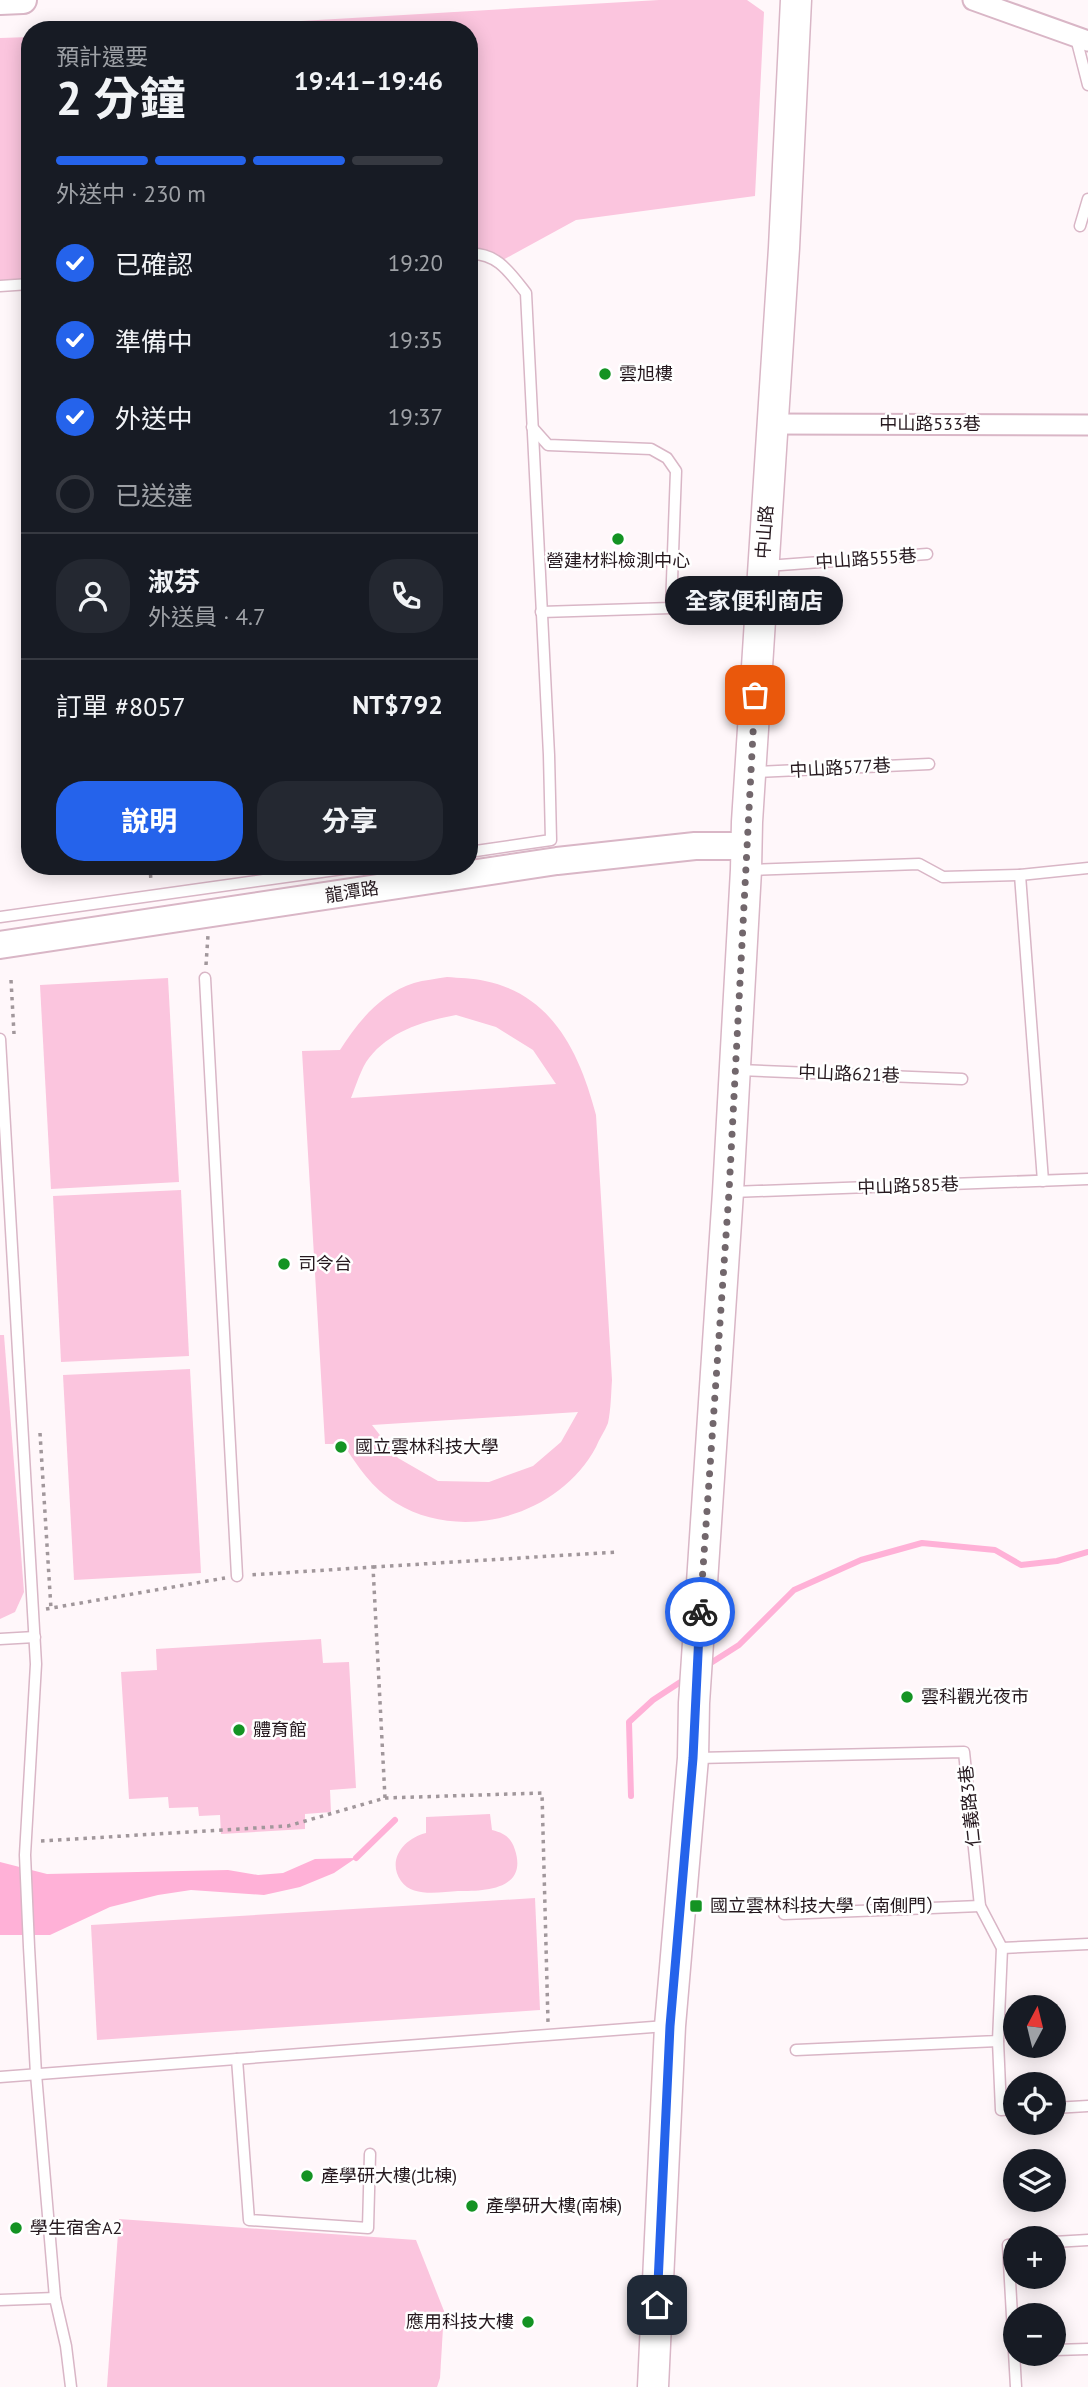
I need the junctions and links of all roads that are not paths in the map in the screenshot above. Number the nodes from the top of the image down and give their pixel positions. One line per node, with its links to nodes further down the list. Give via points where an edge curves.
1 (23, 0): 4 (street)
2 (796, 0): 12 (main road, 中山路)
3 (973, 0): 5 (street)
4 (0, 1)
5 (1082, 40): 6 (lane)
6 (1088, 85)
7 (1088, 199): 8 (lane)
8 (1080, 226)
9 (478, 253): 14 (lane, via 501,261 526,293)
10 (21, 285): 11 (lane)
11 (0, 286)
12 (772, 424): 13 (street, 中山路533巷); 16 (main road, 中山路)
13 (1088, 425)
14 (531, 427): 17 (lane); 17 (lane, via 548,444 651,449 667,457 676,471 671,608)
15 (927, 554): 16 (lane, 中山路555巷)
16 (763, 567): 19 (main road, 中山路)
17 (541, 612): 20 (lane, via 551,840)
18 (929, 764): 19 (lane, 中山路577巷)
19 (750, 772): 21 (main road, 中山路)
20 (478, 851)
21 (746, 858): 23 (street, 龍潭路, via 695,846); 26 (lane, via 919,864 943,877); 31 (main road, 中山路)
22 (1088, 867): 26 (lane)
23 (478, 873)
24 (300, 875): 27 (lane)
25 (464, 875): 28 (street, 龍潭路)
26 (1020, 875): 34 (lane)
27 (0, 917)
28 (0, 945)
29 (205, 978): 36 (lane)
30 (0, 1039): 37 (lane)
31 (735, 1069): 32 (lane, 中山路621巷); 35 (main road, 中山路)
32 (962, 1079)
33 (1088, 1179): 34 (lane, 中山路585巷)
34 (1042, 1181): 35 (lane, 中山路585巷)
35 (729, 1192): 39 (main road, 中山路)
36 (237, 1576)
37 (35, 1637): 38 (lane); 48 (lane, via 24,1855)
38 (0, 1639)
39 (693, 1758): 40 (lane, 仁義路3巷, via 964,1752); 44 (main road, 中山路)
40 (981, 1906): 41 (lane); 43 (lane, 仁義路3巷)
41 (784, 1914)
42 (1088, 1944): 43 (lane)
43 (1002, 1948): 45 (lane, 仁義路3巷)
44 (670, 2026): 47 (lane); 62 (main road, 中山路)
45 (998, 2041): 46 (lane); 52 (lane, 仁義路3巷)
46 (796, 2049)
47 (237, 2059): 48 (lane); 53 (lane, via 249,2220 368,2228)
48 (36, 2074): 49 (lane); 56 (lane)
49 (0, 2077)
50 (1088, 2106): 51 (lane)
51 (1066, 2107)
52 (1003, 2110)
53 (370, 2154)
54 (1088, 2240): 55 (lane)
55 (1066, 2241)
56 (55, 2298): 57 (lane); 61 (lane)
57 (0, 2300)
58 (1088, 2348): 59 (lane)
59 (1066, 2349)
60 (1015, 2366): 63 (lane)
61 (71, 2387)
62 (653, 2387)
63 (1016, 2387)

